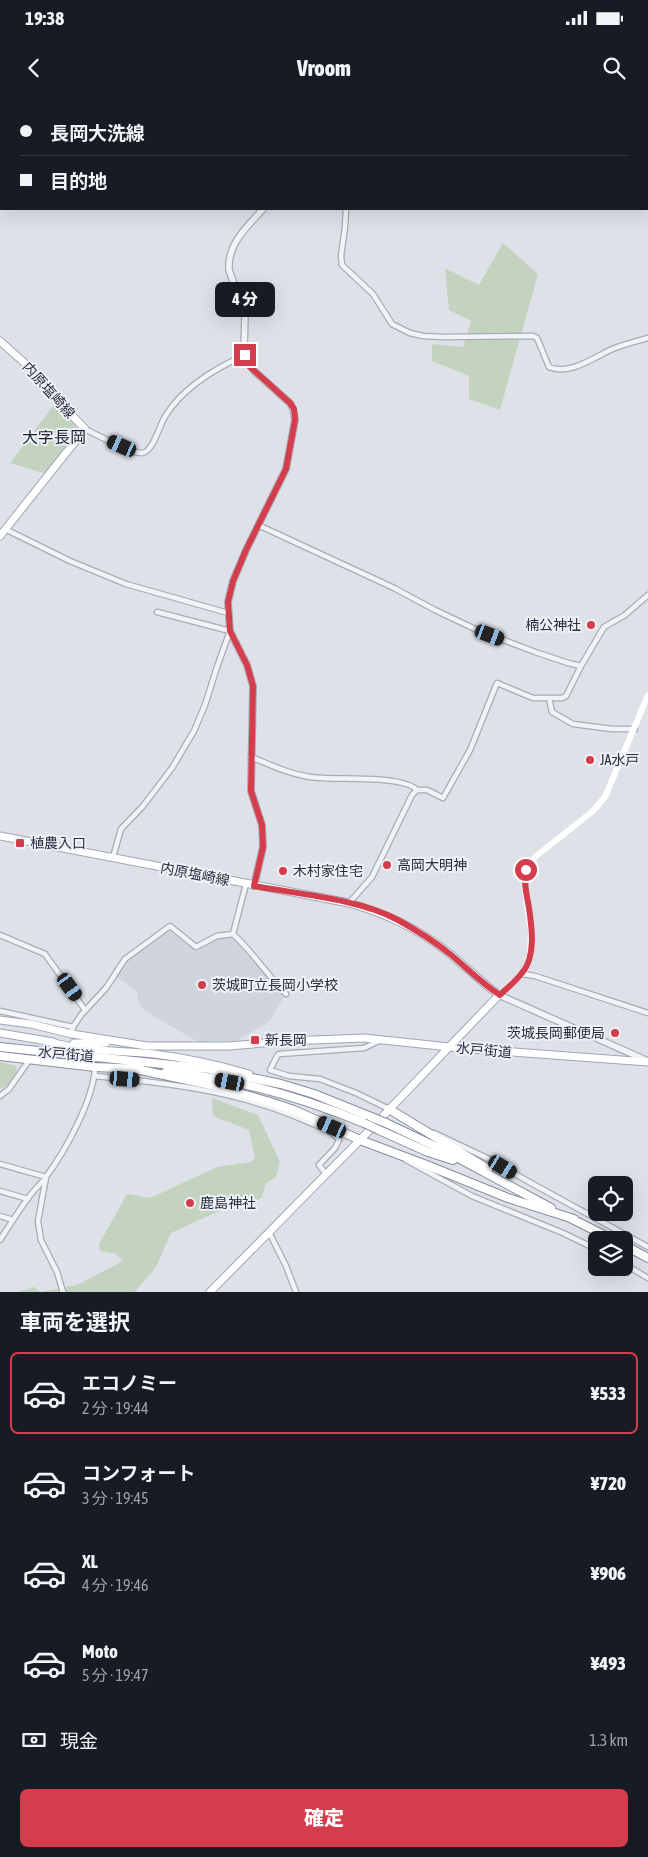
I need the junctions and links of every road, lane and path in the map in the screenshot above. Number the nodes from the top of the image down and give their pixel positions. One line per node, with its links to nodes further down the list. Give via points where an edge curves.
1 (262, 210): 5 (street, via 236,240 228,258 228,270 245,314)
2 (346, 210): 3 (street, via 340,256 342,265 373,294 392,324 417,336 533,336 537,338 549,367 559,370)
3 (648, 338)
4 (0, 341): 6 (main road, 内原塩崎線, via 38,375)
5 (245, 355): 6 (street, via 182,395 164,417 147,451 136,452); 7 (street, via 249,366 294,409 294,428 286,469)
6 (85, 429): 8 (main road, 内原塩崎線)
7 (258, 525): 11 (street, via 233,581); 13 (street, via 475,629)
8 (2, 532): 11 (street, via 126,584)
9 (648, 594): 13 (street, via 625,615 604,627)
10 (157, 612): 12 (street)
11 (228, 613): 12 (street)
12 (230, 631): 17 (street, via 247,665 253,686); 20 (street, via 194,731 172,768 121,829)
13 (581, 666): 15 (street, via 566,696)
14 (648, 695): 16 (main road)
15 (550, 698): 16 (street, via 552,712 573,724); 18 (street, via 533,698 497,683 470,750 443,798 427,790)
16 (635, 729): 25 (main road, via 602,801 535,857 526,870 524,884 532,946)
17 (251, 757): 18 (street, via 297,775 404,784); 21 (street, via 251,791 262,825 263,847)
18 (417, 790): 22 (street, via 372,877)
19 (0, 836): 20 (main road, 内原塩崎線)
20 (113, 857): 21 (main road, 内原塩崎線)
21 (250, 885): 22 (main road, 内原塩崎線); 23 (street)
22 (349, 903): 27 (main road, 内原塩崎線, via 384,914 419,932)
23 (233, 934): 26 (street, via 248,947); 28 (street, via 217,936 196,947 170,926 125,960 106,988)
24 (0, 935): 28 (street, via 46,954)
25 (522, 974): 27 (main road); 30 (street)
26 (286, 994)
27 (500, 995): 37 (main road); 39 (street)
28 (85, 1010): 32 (street)
29 (0, 1011): 32 (street)
30 (648, 1013)
31 (0, 1020): 32 (main road)
32 (73, 1031): 36 (main road)
33 (0, 1033): 35 (main road)
34 (383, 1039): 36 (main road, via 198,1047); 37 (main road); 49 (street, via 364,1048 279,1054 270,1070 289,1076 320,1079)
35 (50, 1042): 36 (main road); 47 (main road, via 189,1060)
36 (131, 1044)
37 (448, 1046): 42 (main road, 水戸街道); 49 (main road, 水戸街道)
38 (0, 1047): 47 (highway, 水戸街道, via 210,1069)
39 (624, 1050): 42 (street); 43 (street)
40 (0, 1056): 41 (highway, 水戸街道)
41 (30, 1059): 44 (highway, 水戸街道); 48 (street, via 9,1089)
42 (622, 1060): 43 (main road, 水戸街道)
43 (648, 1061)
44 (95, 1067): 45 (highway, 水戸街道); 46 (street)
45 (136, 1069): 51 (highway, via 248,1094 294,1110); 54 (highway, bridge, via 205,1076 306,1100 428,1152)
46 (95, 1076): 55 (street, via 204,1089 296,1117 339,1140 319,1165); 56 (street, via 80,1118)
47 (281, 1084): 54 (highway, 水戸街道, bridge, via 386,1123)
48 (0, 1096)
49 (389, 1109): 50 (highway); 51 (main road, 水戸街道)
50 (427, 1133): 60 (highway); 66 (street, via 439,1134 489,1159)
51 (360, 1140): 52 (highway); 55 (main road)
52 (397, 1153): 60 (highway, via 508,1198); 65 (street, via 472,1196)
53 (0, 1164): 56 (street)
54 (467, 1164): 60 (highway)
55 (326, 1174): 63 (main road)
56 (46, 1177): 58 (street); 71 (street, via 38,1221 40,1240 57,1272)
57 (0, 1191): 58 (street)
58 (28, 1199): 61 (street)
59 (0, 1216): 61 (street)
60 (574, 1219): 62 (highway)
61 (13, 1220): 64 (street)
62 (597, 1231)
63 (269, 1232): 72 (main road); 73 (street)
64 (0, 1240)
65 (588, 1245)
66 (648, 1247)
67 (633, 1250): 68 (highway)
68 (648, 1258)
69 (633, 1269): 70 (street)
70 (648, 1278)
71 (63, 1292)
72 (210, 1292)
73 (296, 1292)

